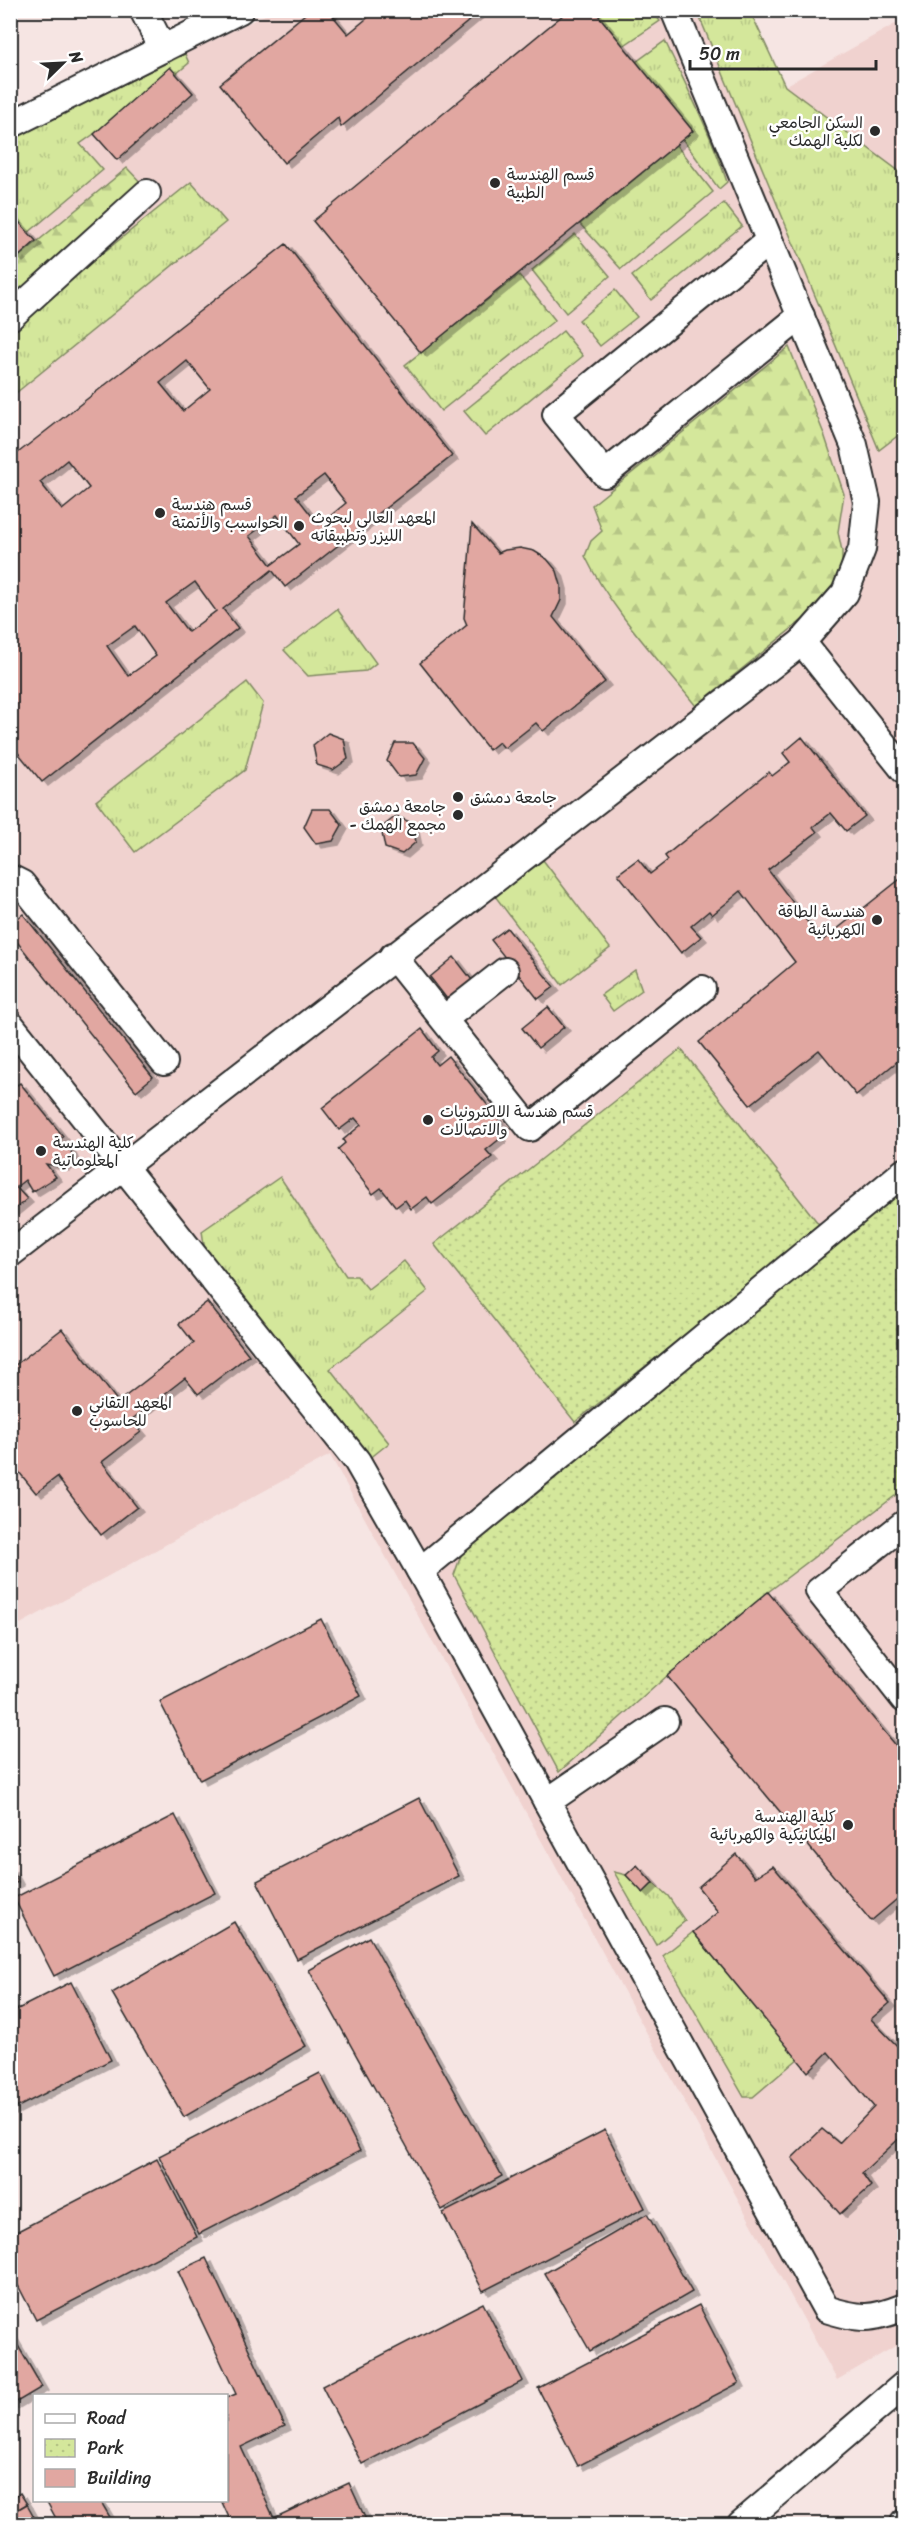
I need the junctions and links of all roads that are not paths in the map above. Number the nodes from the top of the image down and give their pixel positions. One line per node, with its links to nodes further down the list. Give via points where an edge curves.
1 (143, 10): 4 (street)
2 (240, 10): 4 (street)
3 (674, 10): 7 (street)
4 (163, 49): 5 (street)
5 (10, 125)
6 (147, 193): 9 (street)
7 (769, 241): 8 (street); 8 (street, via 556,414 605,474)
8 (801, 316): 10 (street, via 854,446 867,502 862,549 846,593)
9 (10, 317)
10 (802, 642): 11 (street); 13 (street)
11 (904, 770)
12 (10, 878): 18 (street, via 22,884)
13 (393, 956): 16 (street); 19 (street)
14 (505, 971): 16 (street)
15 (702, 989): 16 (street, via 530,1128)
16 (444, 1019)
17 (10, 1024): 19 (street)
18 (164, 1062)
19 (122, 1166): 21 (street); 23 (street, via 357,1461)
20 (904, 1172): 23 (street)
21 (10, 1254)
22 (904, 1524): 24 (street, via 819,1591)
23 (420, 1571): 26 (street)
24 (904, 1699)
25 (665, 1721): 26 (street)
26 (547, 1802): 27 (street, via 826,2309 875,2318)
27 (904, 2307)
28 (904, 2385): 29 (street)
29 (755, 2520)

